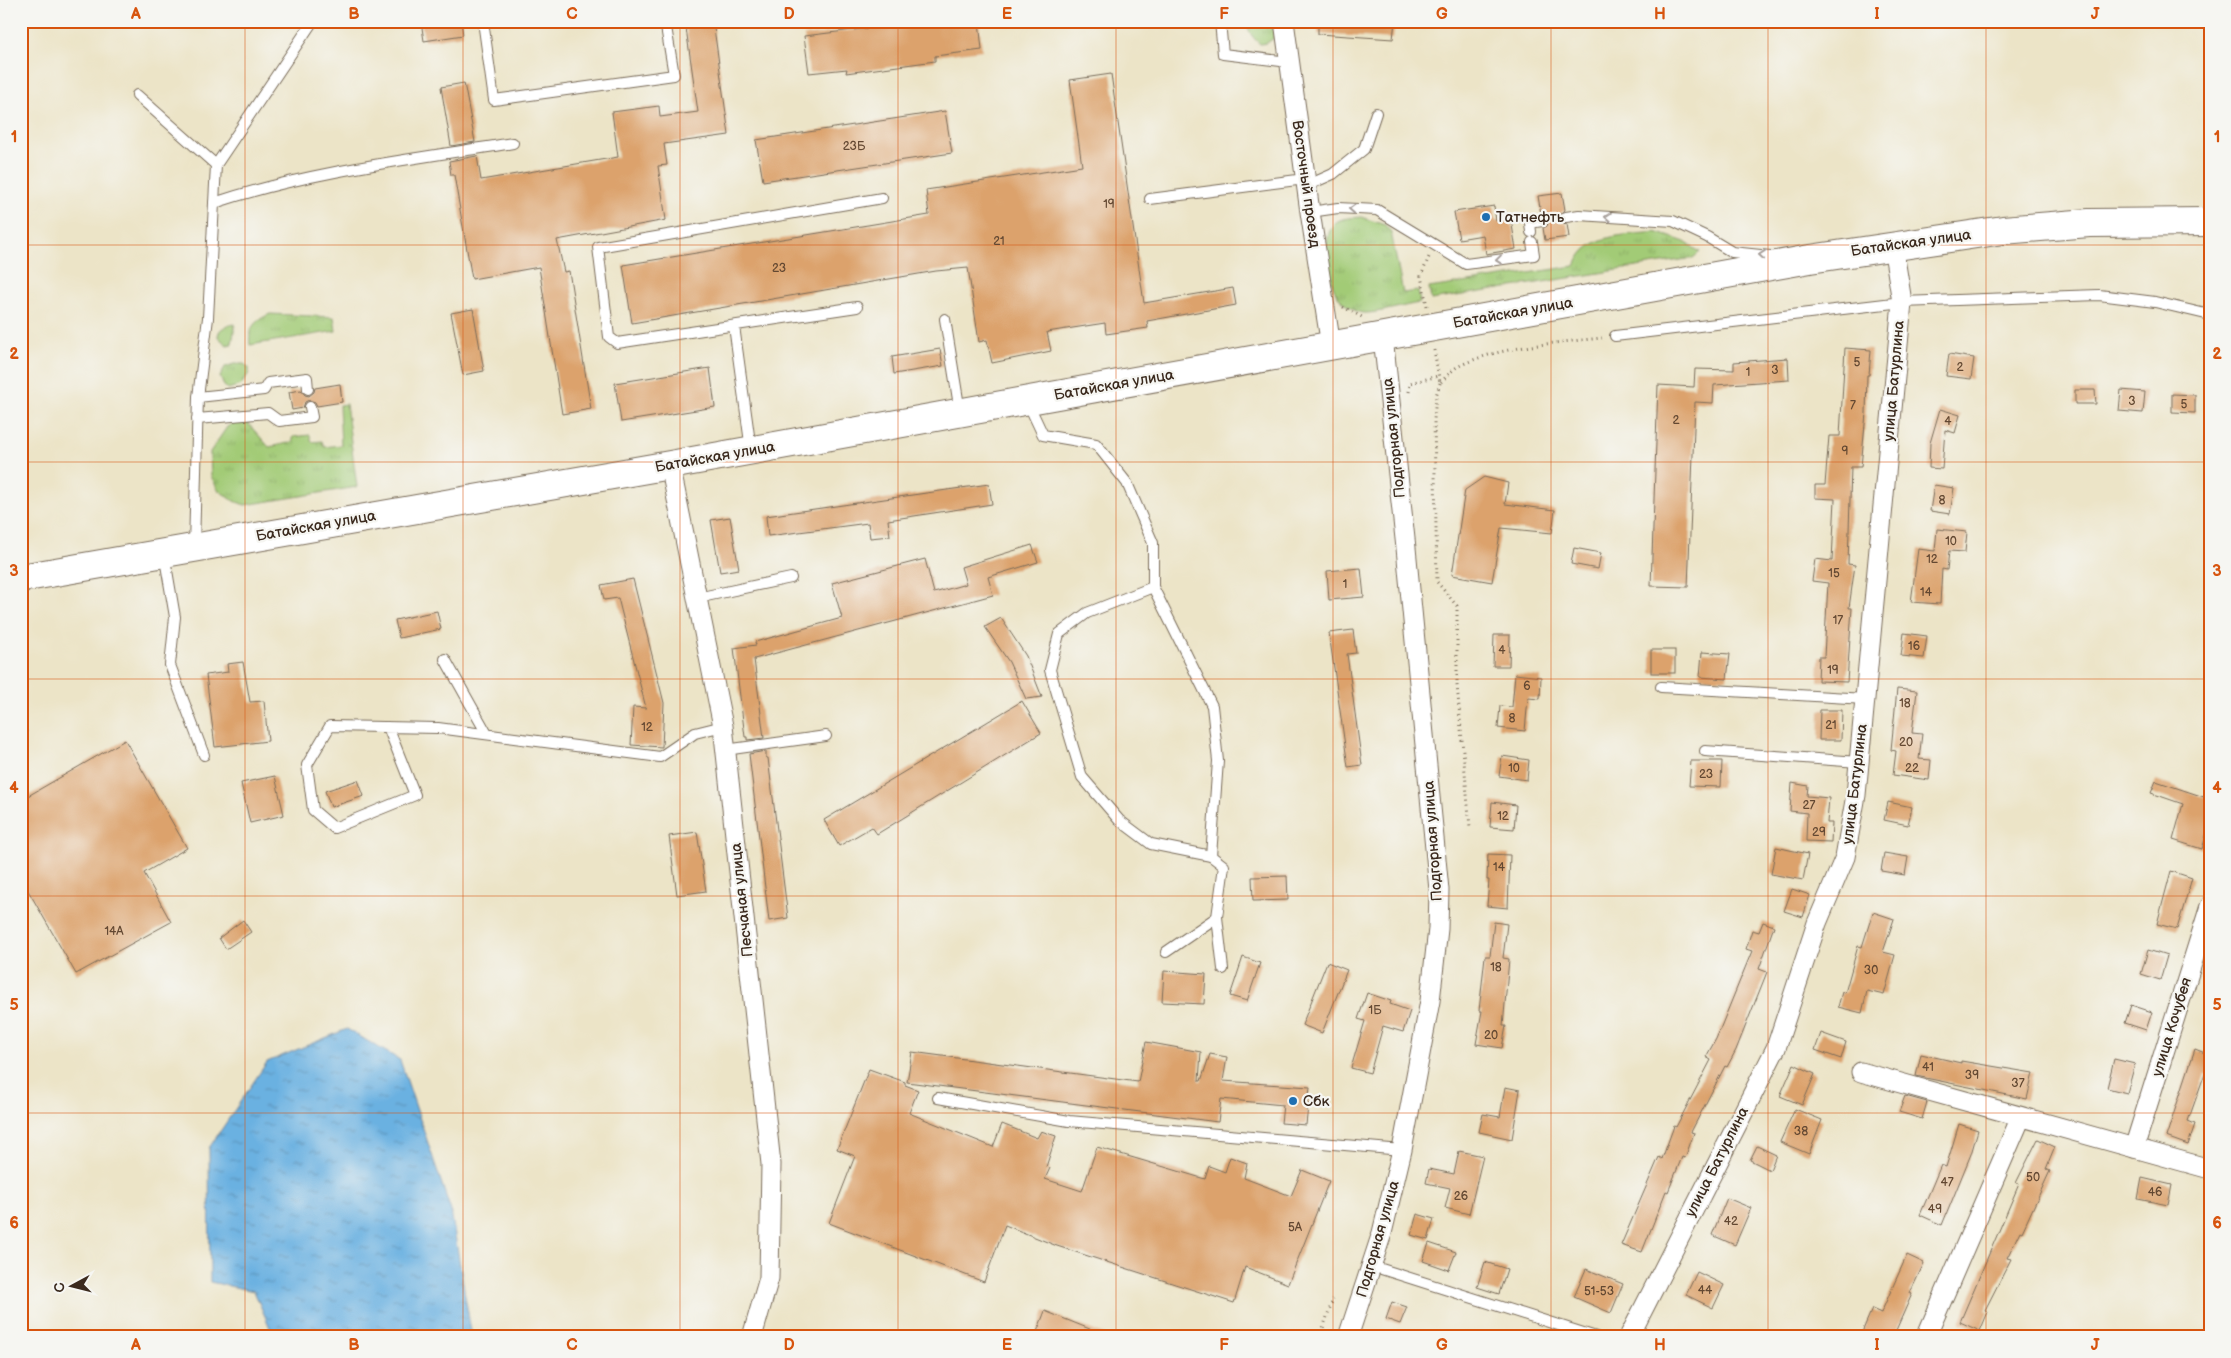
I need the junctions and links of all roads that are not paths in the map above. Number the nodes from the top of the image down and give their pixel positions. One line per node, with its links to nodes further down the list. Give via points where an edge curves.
1 (313, 21): 10 (lane)
2 (483, 21): 3 (lane, via 494,100 674,75)
3 (665, 21)
4 (1220, 21): 6 (lane, via 1223,54)
5 (1284, 21): 6 (street, Восточный проезд)
6 (1290, 62): 11 (street, Восточный проезд)
7 (137, 95): 10 (lane)
8 (1376, 113): 11 (lane, via 1364,149 1333,174)
9 (513, 143): 14 (lane, via 307,177)
10 (216, 165): 14 (lane)
11 (1306, 182): 13 (lane); 15 (street, Восточный проезд)
12 (882, 198): 25 (lane, via 598,247 609,337 617,343)
13 (1150, 199)
14 (214, 203): 30 (lane, via 208,318)
15 (1310, 212): 17 (lane, one-way to 15, via 1530,223 1534,255 1466,264 1377,210 1338,208); 28 (street, Восточный проезд)
16 (1566, 217): 20 (lane, one-way to 16, via 1732,252 1673,221 1580,215)
17 (1542, 221)
18 (2210, 222): 19 (highway, Батайская улица, via 2089,223 2003,230)
19 (1893, 246): 20 (highway, Батайская улица); 21 (street, улица Батурлина)
20 (1810, 259): 26 (highway, Батайская улица)
21 (1902, 302): 23 (lane, via 2099,295 2155,302); 27 (lane); 45 (street, улица Батурлина)
22 (857, 307): 25 (lane)
23 (2210, 315)
24 (945, 319): 33 (lane)
25 (734, 326): 35 (lane)
26 (1376, 326): 28 (highway, Батайская улица); 63 (street, Подгорная улица, via 1407,557 1439,890 1430,1001)
27 (1615, 336)
28 (1331, 346): 31 (highway, Батайская улица)
29 (308, 389): 30 (lane, via 307,378 268,383 264,390)
30 (198, 397): 34 (lane)
31 (1027, 400): 33 (highway, Батайская улица); 41 (lane, via 1043,435 1096,444 1127,483 1152,543)
32 (310, 407): 34 (lane, via 312,416 279,421 268,413)
33 (960, 413): 35 (highway, Батайская улица)
34 (197, 419): 37 (lane)
35 (751, 451): 36 (highway, Батайская улица)
36 (670, 466): 37 (highway, Батайская улица); 42 (street, Песчаная улица)
37 (194, 547): 38 (highway, Батайская улица)
38 (164, 552): 39 (highway, Батайская улица); 52 (lane, via 175,617 170,665)
39 (21, 578)
40 (791, 578): 42 (lane)
41 (1153, 587): 54 (lane, via 1212,706 1218,761); 54 (lane, via 1087,613 1059,634 1050,670 1082,777 1119,820 1151,844)
42 (697, 598): 46 (street, Песчаная улица)
43 (445, 659): 48 (lane)
44 (1661, 687): 45 (lane)
45 (1865, 699): 53 (street, улица Батурлина)
46 (723, 726): 48 (lane, via 695,733 660,757); 50 (street, Песчаная улица)
47 (388, 727): 47 (lane, via 330,726 307,765 313,810 334,828 415,795); 48 (lane, via 438,728)
48 (487, 734)
49 (826, 736): 50 (lane)
50 (725, 750): 66 (street, Песчаная улица, via 771,1164 769,1278)
51 (1705, 751): 53 (lane)
52 (204, 755)
53 (1859, 762): 69 (street, улица Батурлина, via 1845,857 1817,923 1776,1048)
54 (1212, 856): 56 (lane, via 1224,866)
55 (2210, 906): 62 (street, улица Кочубея)
56 (1217, 917): 57 (lane); 58 (lane)
57 (1166, 952)
58 (1223, 969)
59 (1861, 1072): 61 (street)
60 (938, 1098): 63 (lane, via 1069,1121)
61 (2021, 1117): 62 (street); 70 (street)
62 (2134, 1148): 64 (street)
63 (1402, 1150): 65 (street, Подгорная улица)
64 (2210, 1169)
65 (1372, 1266): 67 (street, Подгорная улица); 68 (lane)
66 (752, 1337)
67 (1348, 1337)
68 (1596, 1337)
69 (1628, 1337)
70 (1926, 1337)

